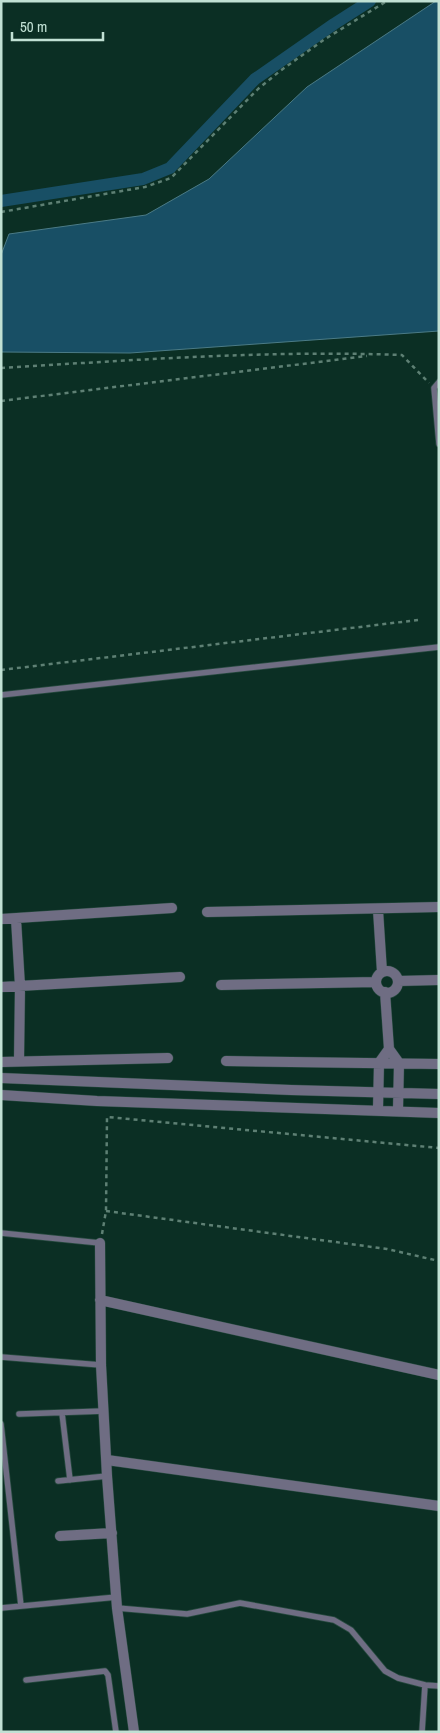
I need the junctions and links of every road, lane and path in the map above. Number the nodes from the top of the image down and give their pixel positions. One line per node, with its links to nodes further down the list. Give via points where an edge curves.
1 (387, 1): 2 (path, via 324,39 280,71 172,178 145,187)
2 (1, 212)
3 (376, 354): 4 (path, via 219,356); 6 (path, via 402,356); 7 (path)
4 (1, 368)
5 (439, 382): 6 (lane)
6 (434, 388): 8 (lane)
7 (1, 400)
8 (439, 444)
9 (418, 620): 11 (path)
10 (439, 647): 12 (lane)
11 (1, 670)
12 (1, 695)
13 (439, 907): 15 (street)
14 (172, 908): 18 (street)
15 (378, 910): 16 (street); 19 (street)
16 (207, 912)
17 (1, 919): 18 (street)
18 (16, 919): 25 (street)
19 (382, 972): 22 (street, via 392,972); 23 (street)
20 (180, 977): 25 (street)
21 (439, 980): 22 (street)
22 (398, 981): 27 (street, via 394,990)
23 (376, 982): 24 (street); 27 (street)
24 (221, 985)
25 (20, 986): 26 (street); 30 (street)
26 (1, 987)
27 (385, 992): 28 (street)
28 (389, 1049): 33 (street); 34 (street)
29 (168, 1058): 30 (street)
30 (19, 1061): 32 (street)
31 (226, 1061): 33 (street)
32 (1, 1062)
33 (379, 1062): 34 (street); 38 (street)
34 (400, 1063): 35 (street); 39 (street)
35 (439, 1064)
36 (1, 1078): 37 (street)
37 (27, 1078): 38 (street); 42 (street)
38 (378, 1093): 39 (street); 43 (street)
39 (400, 1093): 40 (street); 44 (street)
40 (439, 1094)
41 (1, 1095): 42 (street)
42 (26, 1096): 43 (street)
43 (378, 1109): 44 (street)
44 (398, 1110): 45 (street)
45 (439, 1113)
46 (439, 1148): 47 (path, via 107,1116)
47 (106, 1211): 49 (path); 50 (path, via 388,1249)
48 (1, 1233): 49 (lane)
49 (100, 1243): 51 (street)
50 (439, 1261)
51 (100, 1300): 53 (street); 54 (street)
52 (1, 1357): 53 (lane)
53 (101, 1365): 55 (street)
54 (439, 1375)
55 (104, 1411): 56 (lane); 59 (street)
56 (62, 1413): 57 (lane); 61 (lane)
57 (19, 1414)
58 (1, 1424): 67 (lane)
59 (106, 1460): 60 (street); 63 (street)
60 (108, 1476): 61 (lane); 64 (street)
61 (70, 1480): 62 (lane)
62 (58, 1481)
63 (439, 1506)
64 (112, 1533): 65 (street); 66 (street)
65 (60, 1536)
66 (117, 1597): 67 (lane); 69 (street)
67 (21, 1606): 68 (lane)
68 (1, 1608)
69 (117, 1608): 71 (lane, via 187,1614 240,1603 334,1620 351,1630 386,1671 398,1678); 74 (street)
70 (26, 1680): 73 (lane, via 105,1671)
71 (425, 1685): 72 (lane); 75 (lane)
72 (439, 1686)
73 (116, 1732)
74 (134, 1732)
75 (422, 1732)

